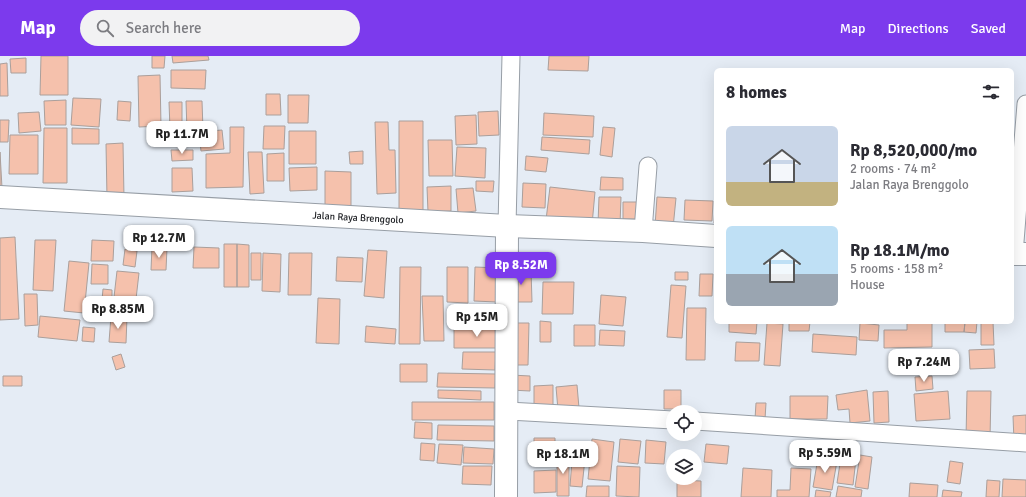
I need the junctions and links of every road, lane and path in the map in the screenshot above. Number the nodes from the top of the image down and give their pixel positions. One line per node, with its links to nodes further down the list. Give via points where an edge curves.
1 (511, 56): 5 (street)
2 (1026, 104): 8 (street)
3 (648, 166): 6 (street)
4 (0, 197): 5 (main road, Jalan Raya Brenggolo)
5 (507, 226): 6 (main road, Jalan Raya Brenggolo); 9 (main road)
6 (643, 231): 7 (main road, Jalan Raya Brenggolo)
7 (714, 236)
8 (1017, 254)
9 (507, 411): 10 (street); 13 (main road)
10 (666, 420)
11 (702, 421): 12 (street)
12 (1026, 443)
13 (506, 497)

